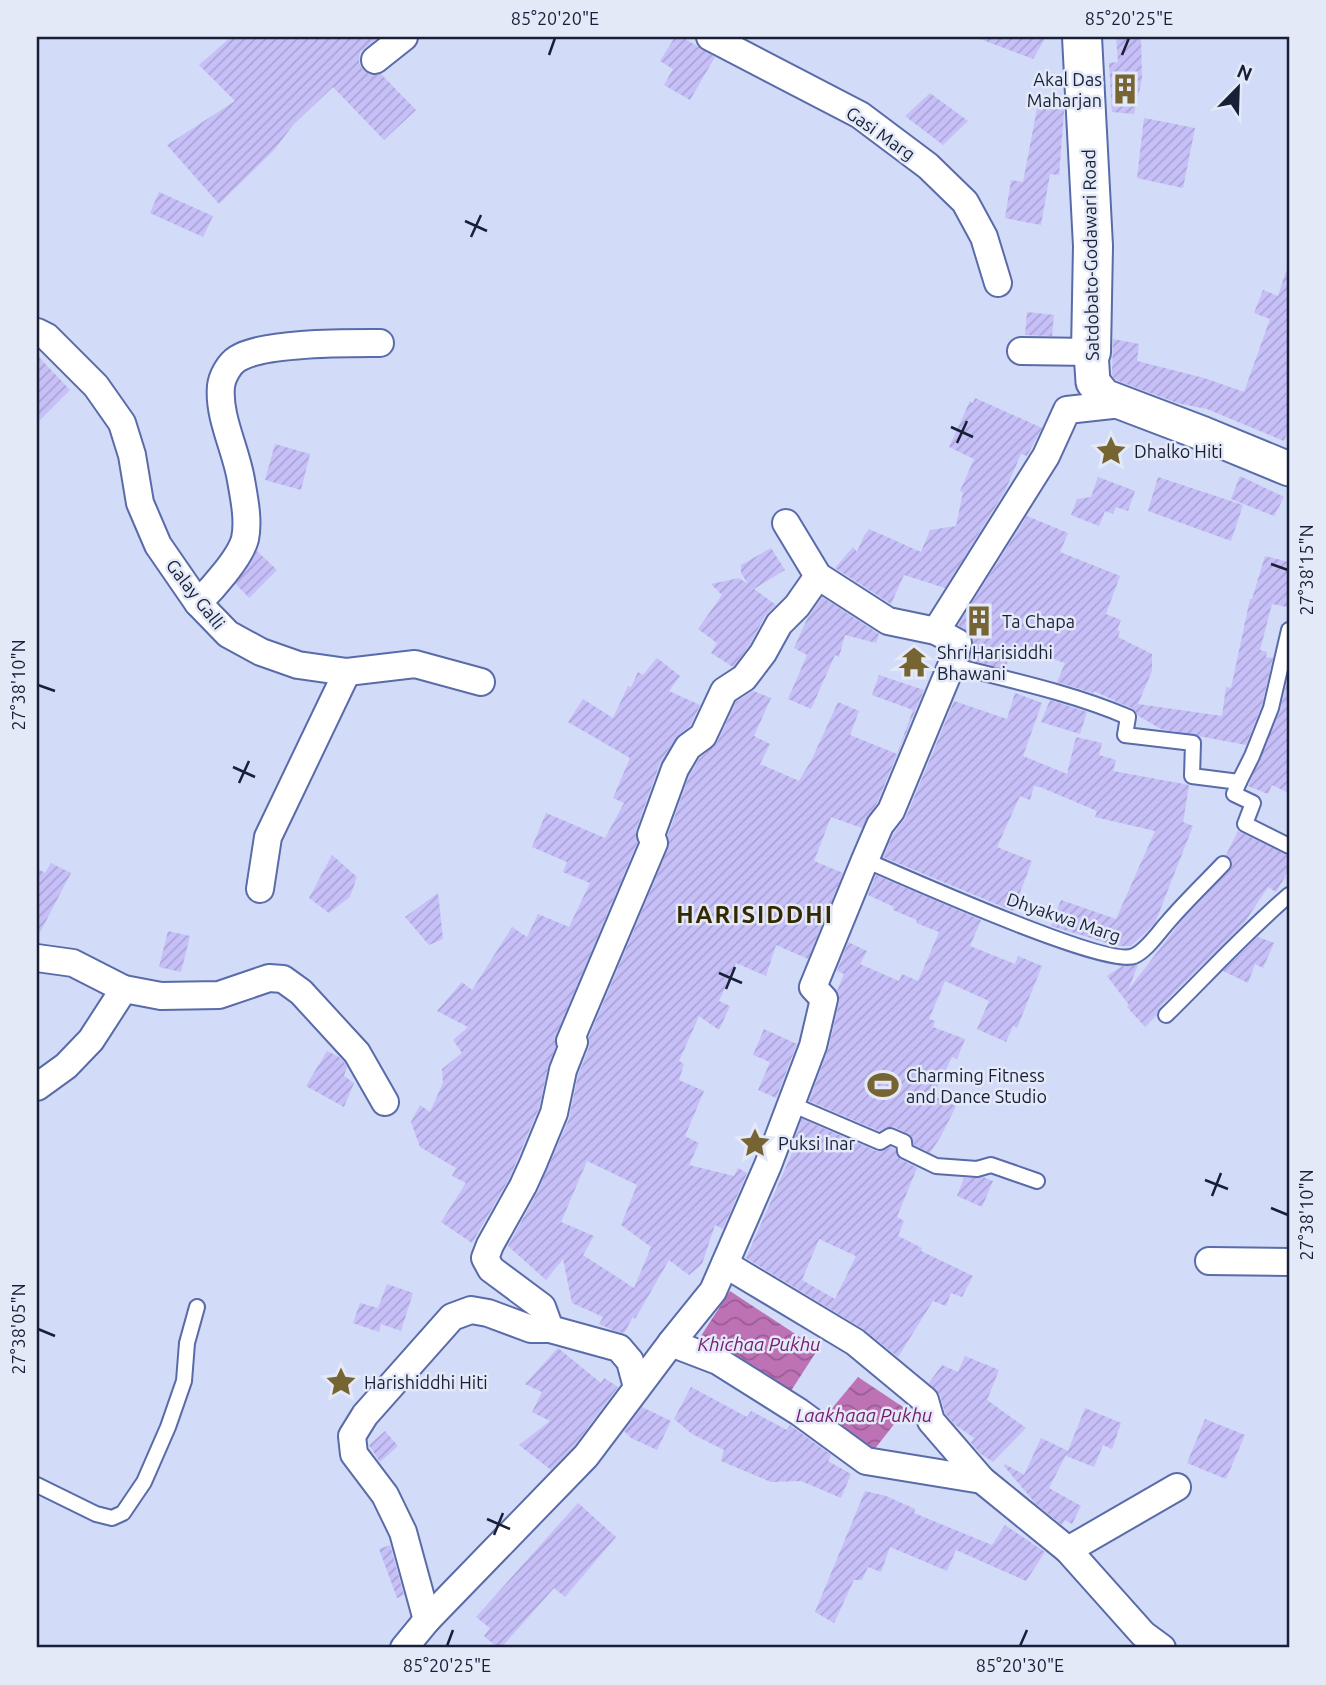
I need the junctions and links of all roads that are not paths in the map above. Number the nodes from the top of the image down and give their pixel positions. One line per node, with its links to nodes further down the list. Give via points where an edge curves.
1 (404, 37): 4 (street)
2 (709, 37): 5 (street, Gasi Marg, via 860,115 928,166 965,202 984,237)
3 (1082, 37): 9 (main road, Satdobato-Godawari Road, via 1093,246)
4 (375, 60)
5 (998, 283)
6 (37, 332): 14 (street, Galay Galli, via 96,386 122,423 140,503 158,545)
7 (380, 343): 14 (street, via 265,350 237,359 226,372 221,385 223,410 239,463 246,507 245,540 222,577)
8 (1021, 351): 9 (street)
9 (1091, 352): 10 (street, Satdobato-Godawari Road, via 1093,382 1104,396)
10 (1121, 404): 11 (street, Satdobato-Godawari Road); 15 (street, via 1067,410 1046,456)
11 (1289, 469)
12 (786, 523): 13 (street)
13 (818, 576): 15 (street, via 888,621); 37 (street, via 744,678 724,691 703,736 688,747 676,769 651,835 650,855 570,1041 574,1042 554,1113 523,1186 489,1245 485,1258 491,1269 542,1307)
14 (198, 603): 18 (street, Galay Galli, via 228,635 261,652 298,665)
15 (936, 631): 17 (street, via 958,643)
16 (1289, 631): 20 (lane, via 1271,708)
17 (951, 665): 20 (lane, via 1111,710 1128,717 1125,735 1194,743 1192,776); 22 (street, via 891,811)
18 (347, 672): 19 (street, Galay Galli, via 415,664); 24 (street, via 268,837)
19 (481, 682)
20 (1239, 782): 21 (lane, via 1234,794 1253,803 1245,824)
21 (1289, 846)
22 (865, 860): 23 (lane, Dhyakwa Marg, via 961,902 1120,958 1134,956 1157,936); 31 (street, via 813,988 824,999 813,1046)
23 (1223, 864)
24 (260, 889)
25 (1289, 895): 28 (lane, via 1248,930)
26 (37, 958): 27 (street, via 73,963)
27 (124, 989): 29 (street, via 90,1040 66,1066); 30 (street, via 161,996 219,995 269,978 283,979 301,992 357,1053)
28 (1166, 1015)
29 (37, 1087)
30 (385, 1102)
31 (791, 1104): 32 (lane, via 880,1142 890,1136 904,1142 905,1151 936,1166 978,1169 992,1165); 35 (street)
32 (1037, 1181)
33 (1209, 1261): 34 (street)
34 (1289, 1262)
35 (725, 1264): 38 (street, via 713,1291); 40 (street, via 855,1342 925,1400 931,1421)
36 (197, 1307): 41 (lane, via 187,1343 184,1381 172,1415 144,1482 124,1513 112,1518 96,1514)
37 (550, 1329): 39 (street, via 619,1348 630,1361); 44 (street, via 531,1329 471,1310 452,1317 365,1415 352,1436 354,1454 385,1494 403,1532)
38 (671, 1343): 39 (street); 40 (street, via 719,1361 866,1461)
39 (637, 1387): 44 (street, via 586,1456)
40 (982, 1480): 43 (street)
41 (37, 1485)
42 (1177, 1486): 43 (street)
43 (1068, 1550): 46 (street, via 1143,1634)
44 (428, 1620): 45 (street)
45 (404, 1648)
46 (1162, 1648)

